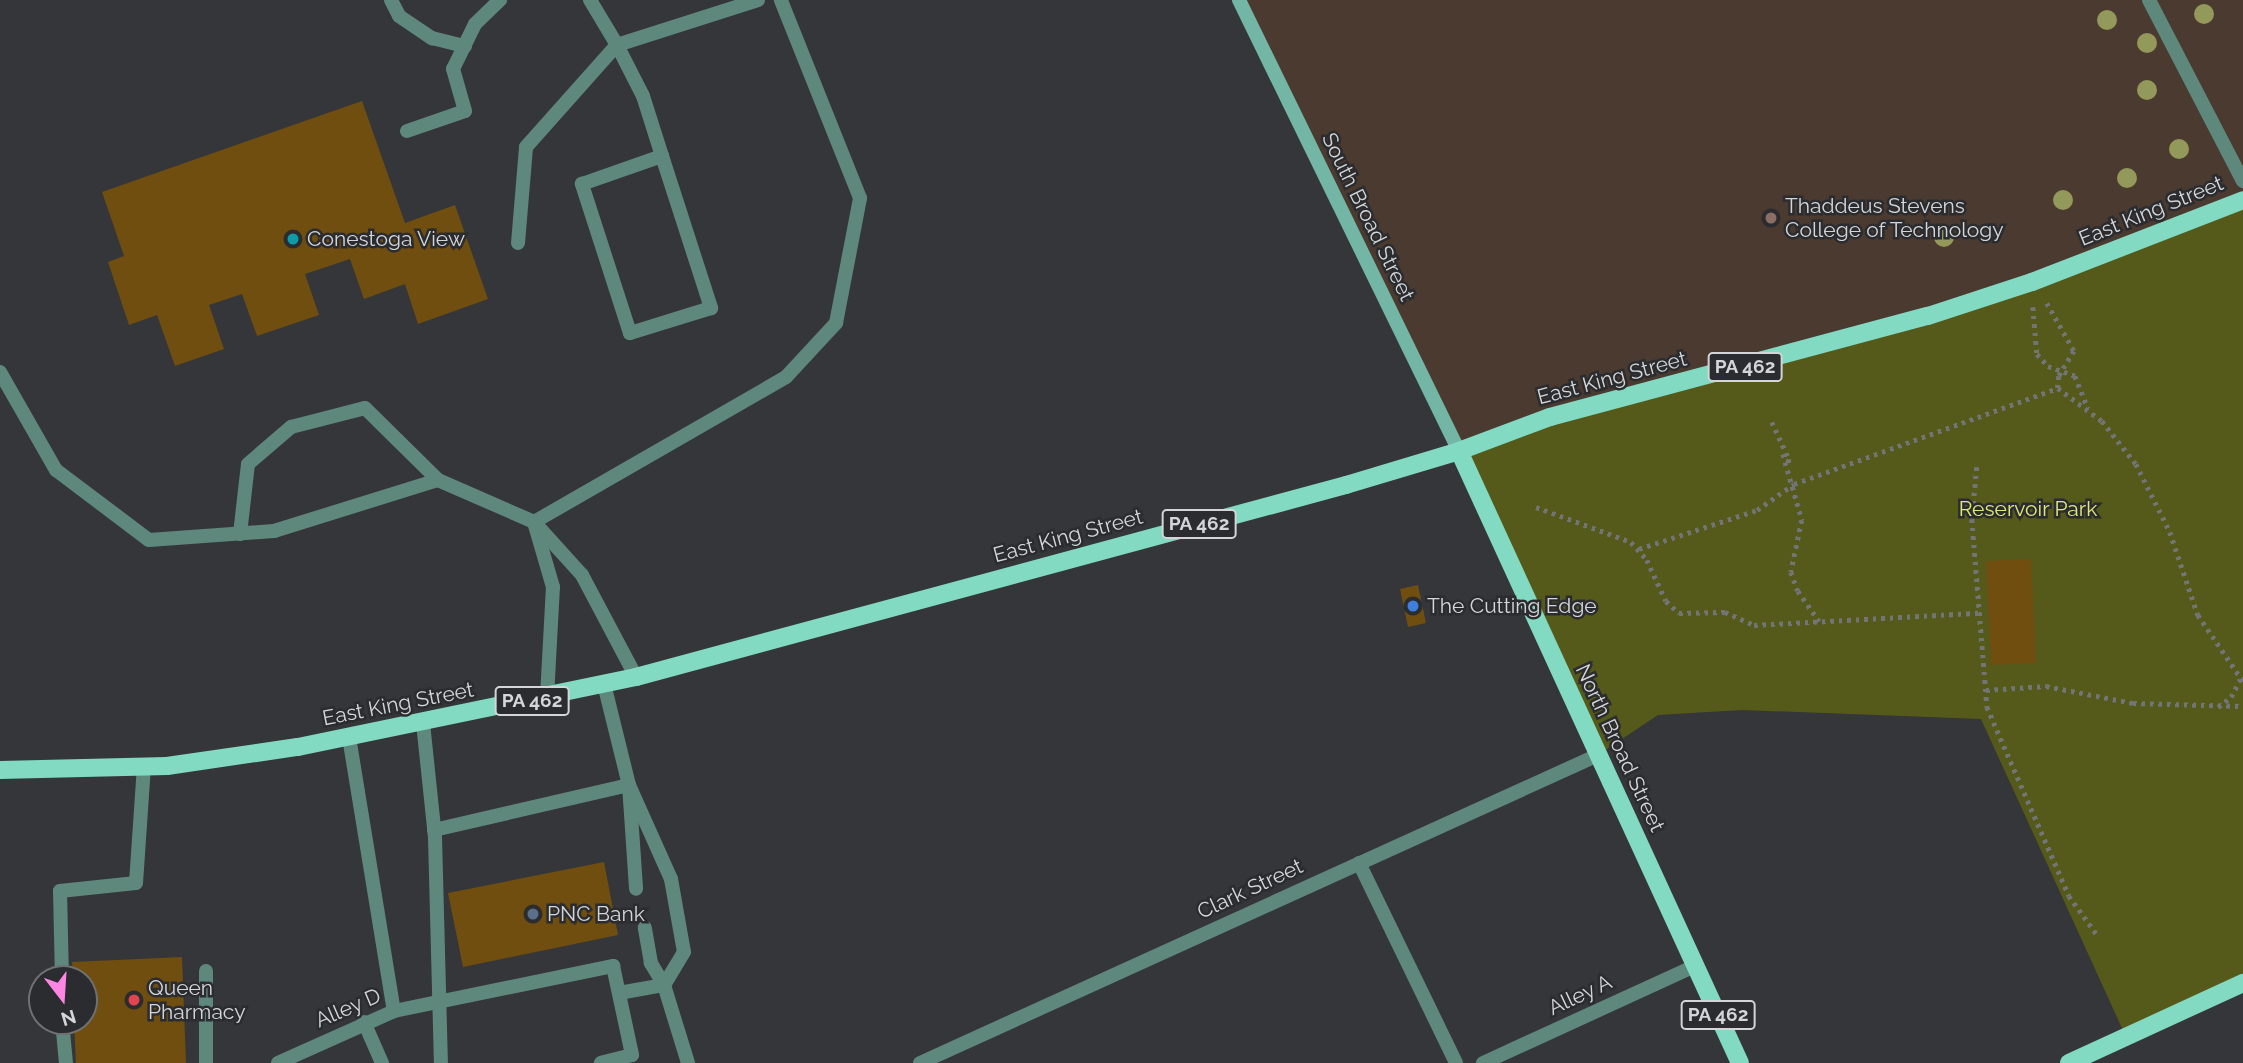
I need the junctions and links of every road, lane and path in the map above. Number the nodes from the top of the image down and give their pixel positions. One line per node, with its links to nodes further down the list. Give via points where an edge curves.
1 (391, 0): 9 (street, via 399,16 432,38)
2 (500, 0): 9 (street, via 475,24)
3 (590, 0): 8 (street)
4 (758, 0): 8 (street)
5 (781, 0): 26 (street, via 860,198 836,323 786,377)
6 (1239, 0): 21 (main road, South Broad Street)
7 (2149, 0): 12 (street)
8 (617, 45): 11 (street, via 643,96); 14 (street, via 526,147)
9 (465, 46): 10 (street, via 453,69 465,111)
10 (407, 131)
11 (662, 156): 11 (street, via 711,308 629,333 582,184)
12 (2243, 181)
13 (2243, 200): 15 (main road, East King Street / PA 462)
14 (518, 243)
15 (2032, 282): 16 (path, via 2038,354 2048,366); 16 (path, via 2073,342 2072,359); 21 (main road, East King Street / PA 462, via 1805,352 1550,416)
16 (2063, 370): 18 (path); 19 (path, via 2079,381)
17 (0, 372): 27 (street, via 56,470 149,540)
18 (2058, 388): 19 (path); 24 (path)
19 (2088, 409): 32 (path, via 2113,432 2136,464 2170,532 2198,615)
20 (1772, 422): 24 (path, via 1789,459)
21 (1459, 452): 31 (main road, East King Street / PA 462); 40 (main road, North Broad Street / PA 462)
22 (1977, 467): 29 (path, via 1972,519)
23 (438, 480): 26 (street); 27 (street, via 274,531); 27 (street, via 365,408 291,427 248,464)
24 (1794, 484): 28 (path, via 1757,510); 30 (path, via 1802,520 1791,572)
25 (1536, 507): 28 (path)
26 (534, 522): 31 (street, via 582,575); 35 (street, via 553,587)
27 (240, 534)
28 (1639, 549): 30 (path, via 1667,601 1679,613 1725,612 1754,625)
29 (1979, 613): 30 (path); 34 (path)
30 (1819, 621)
31 (636, 677): 33 (main road, East King Street / PA 462)
32 (2242, 679): 37 (path)
33 (604, 684): 35 (main road, East King Street / PA 462); 43 (street)
34 (1986, 690): 37 (path, via 2046,686 2122,702); 48 (path, via 1990,717 2070,896)
35 (547, 697): 38 (main road, East King Street / PA 462)
36 (2243, 706): 37 (path)
37 (2218, 707)
38 (423, 723): 39 (main road, East King Street / PA 462); 44 (street)
39 (349, 737): 41 (main road, East King Street / PA 462); 56 (street)
40 (1598, 755): 45 (street, Clark Street); 50 (main road, North Broad Street / PA 462)
41 (144, 768): 42 (main road, East King Street / PA 462); 49 (street, via 135,883 60,891)
42 (0, 770)
43 (629, 785): 44 (street); 46 (street); 53 (street, via 671,879 684,952)
44 (434, 830): 55 (street)
45 (1359, 863): 66 (street, Clark Street); 67 (street)
46 (636, 889)
47 (645, 928): 53 (street, via 650,963)
48 (2098, 936)
49 (62, 965)
50 (1695, 966): 68 (street, Alley A); 69 (main road, North Broad Street / PA 462)
51 (206, 971): 60 (street)
52 (2243, 984): 70 (main road)
53 (664, 985): 54 (street); 65 (street)
54 (619, 993): 55 (street, Alley D, via 613,966); 64 (street, via 632,1055)
55 (437, 1002): 56 (street, Alley D); 63 (street)
56 (394, 1010): 57 (street, Alley D)
57 (364, 1022): 61 (street, Alley D); 62 (street)
58 (63, 1035): 59 (street)
59 (66, 1063)
60 (206, 1063)
61 (278, 1063)
62 (382, 1063)
63 (441, 1063)
64 (601, 1063)
65 (688, 1063)
66 (920, 1063)
67 (1456, 1063)
68 (1483, 1063)
69 (1740, 1063)
70 (2069, 1063)

